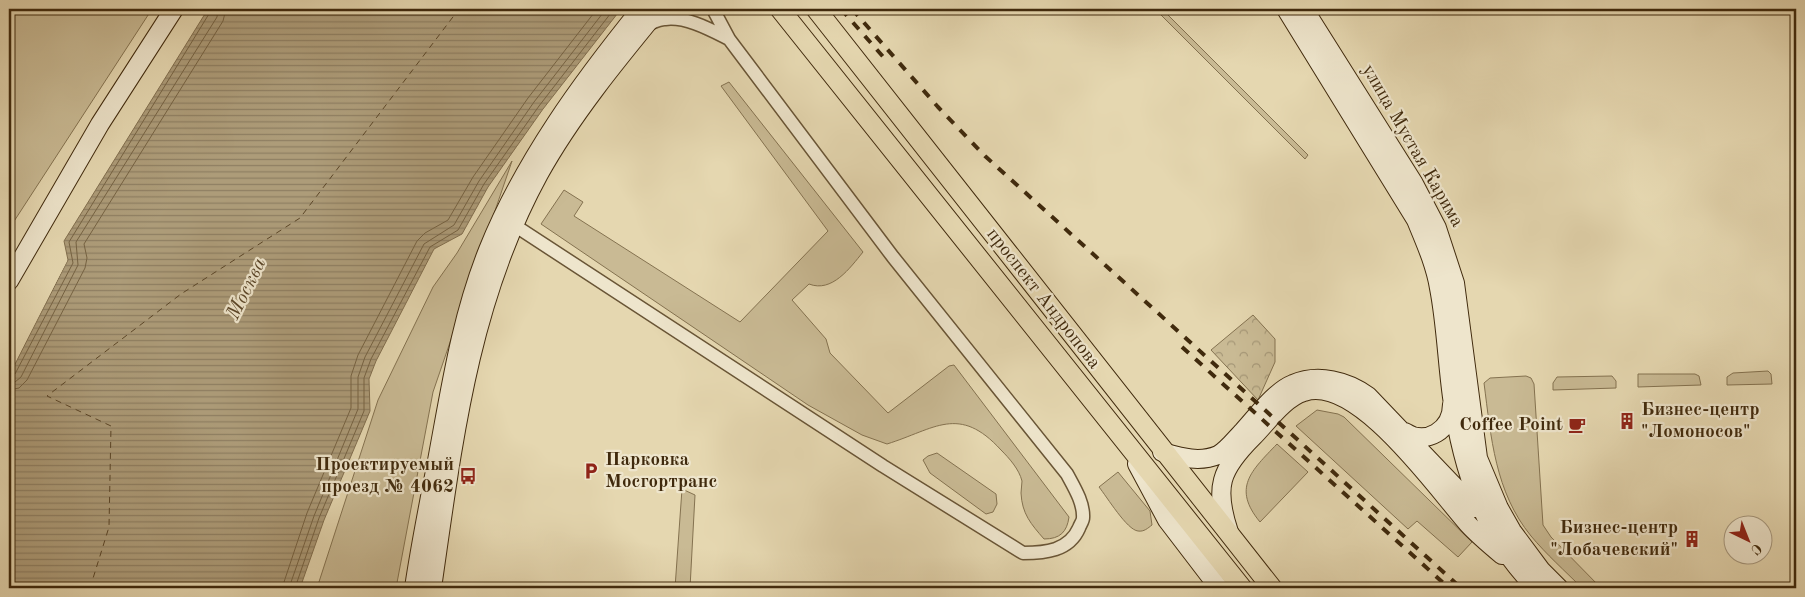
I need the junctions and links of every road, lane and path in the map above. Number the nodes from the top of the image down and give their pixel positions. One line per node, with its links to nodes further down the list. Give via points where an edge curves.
1 (174, 9): 11 (street, via 100,124)
2 (659, 9): 8 (street)
3 (713, 9): 9 (street)
4 (816, 9): 15 (main road, проспект Андропова)
5 (1286, 9): 12 (street, улица Мустая Карима, via 1419,228 1439,287)
6 (1304, 9): 16 (street, улица Мустая Карима, via 1413,182 1444,243 1460,310)
7 (783, 13): 14 (main road, проспект Андропова)
8 (644, 17): 9 (street, via 675,19 704,27); 10 (street, via 544,166); 23 (street, via 580,88 528,166 488,251 466,314 449,385)
9 (729, 39): 10 (street, via 894,257 1067,474 1079,496 1084,518 1075,537 1063,547 1041,553 1023,553 883,466)
10 (514, 225): 24 (street, via 490,285 468,362)
11 (10, 277)
12 (1452, 399): 13 (street, via 1449,418 1434,435 1413,438); 18 (street, улица Мустая Карима)
13 (1402, 430): 15 (street, via 1356,386 1318,379 1292,384 1218,455 1191,460); 18 (street)
14 (1120, 433): 25 (street, via 1167,520); 26 (main road, проспект Андропова)
15 (1162, 452): 20 (main road, проспект Андропова)
16 (1478, 458): 18 (street); 21 (street, улица Мустая Карима, via 1498,508)
17 (1436, 482): 18 (street, via 1447,487); 20 (street, via 1356,404 1330,392 1318,389 1305,391 1294,396 1227,467 1221,508); 22 (street, via 1469,525)
18 (1463, 484): 19 (street)
19 (1491, 528): 21 (street); 22 (street)
20 (1231, 538): 27 (main road, проспект Андропова)
21 (1541, 570): 29 (street, улица Мустая Карима)
22 (1519, 571): 28 (street)
23 (414, 588)
24 (432, 588)
25 (1219, 588)
26 (1242, 588)
27 (1272, 588)
28 (1536, 588)
29 (1558, 588)

